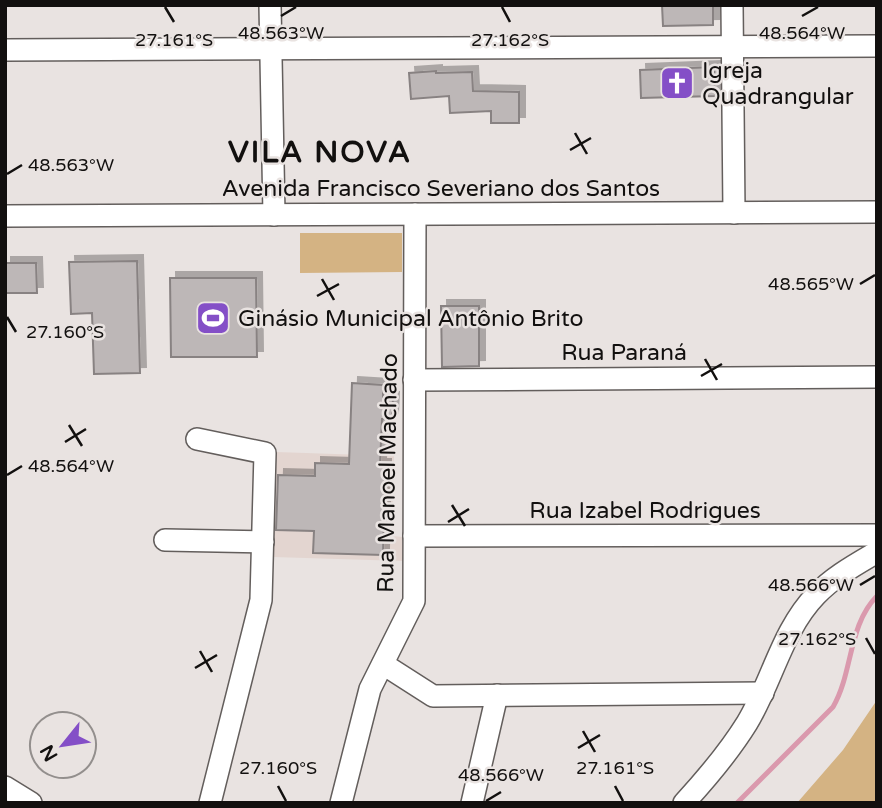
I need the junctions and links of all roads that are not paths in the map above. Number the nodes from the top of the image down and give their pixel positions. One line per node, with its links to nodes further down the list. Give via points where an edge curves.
1 (270, 5): 5 (street)
2 (732, 5): 4 (street)
3 (877, 46): 4 (street)
4 (733, 47): 5 (street); 8 (street)
5 (270, 49): 6 (street); 10 (street)
6 (5, 51)
7 (877, 212): 8 (street, Avenida Francisco Severiano dos Santos)
8 (734, 213): 9 (street, Avenida Francisco Severiano dos Santos)
9 (415, 214): 10 (street, Avenida Francisco Severiano dos Santos); 13 (street, Rua Manoel Machado)
10 (274, 215): 11 (street, Avenida Francisco Severiano dos Santos)
11 (5, 216)
12 (877, 377): 13 (street, Rua Paraná)
13 (414, 380): 16 (street, Rua Manoel Machado)
14 (197, 439): 18 (street, via 265,453)
15 (877, 535): 16 (street, Rua Izabel Rodrigues)
16 (414, 536): 20 (street, Rua Manoel Machado, via 414,601)
17 (165, 540): 18 (street)
18 (263, 542): 25 (street, via 261,600)
19 (877, 552): 21 (street, via 814,597 788,637)
20 (383, 664): 22 (street, via 433,696); 26 (street, Rua Manoel Machado, via 366,699)
21 (763, 693): 22 (street); 28 (street, via 732,747)
22 (497, 695): 27 (street)
23 (5, 787): 24 (street)
24 (31, 803)
25 (210, 803)
26 (341, 803)
27 (472, 803)
28 (684, 803)

